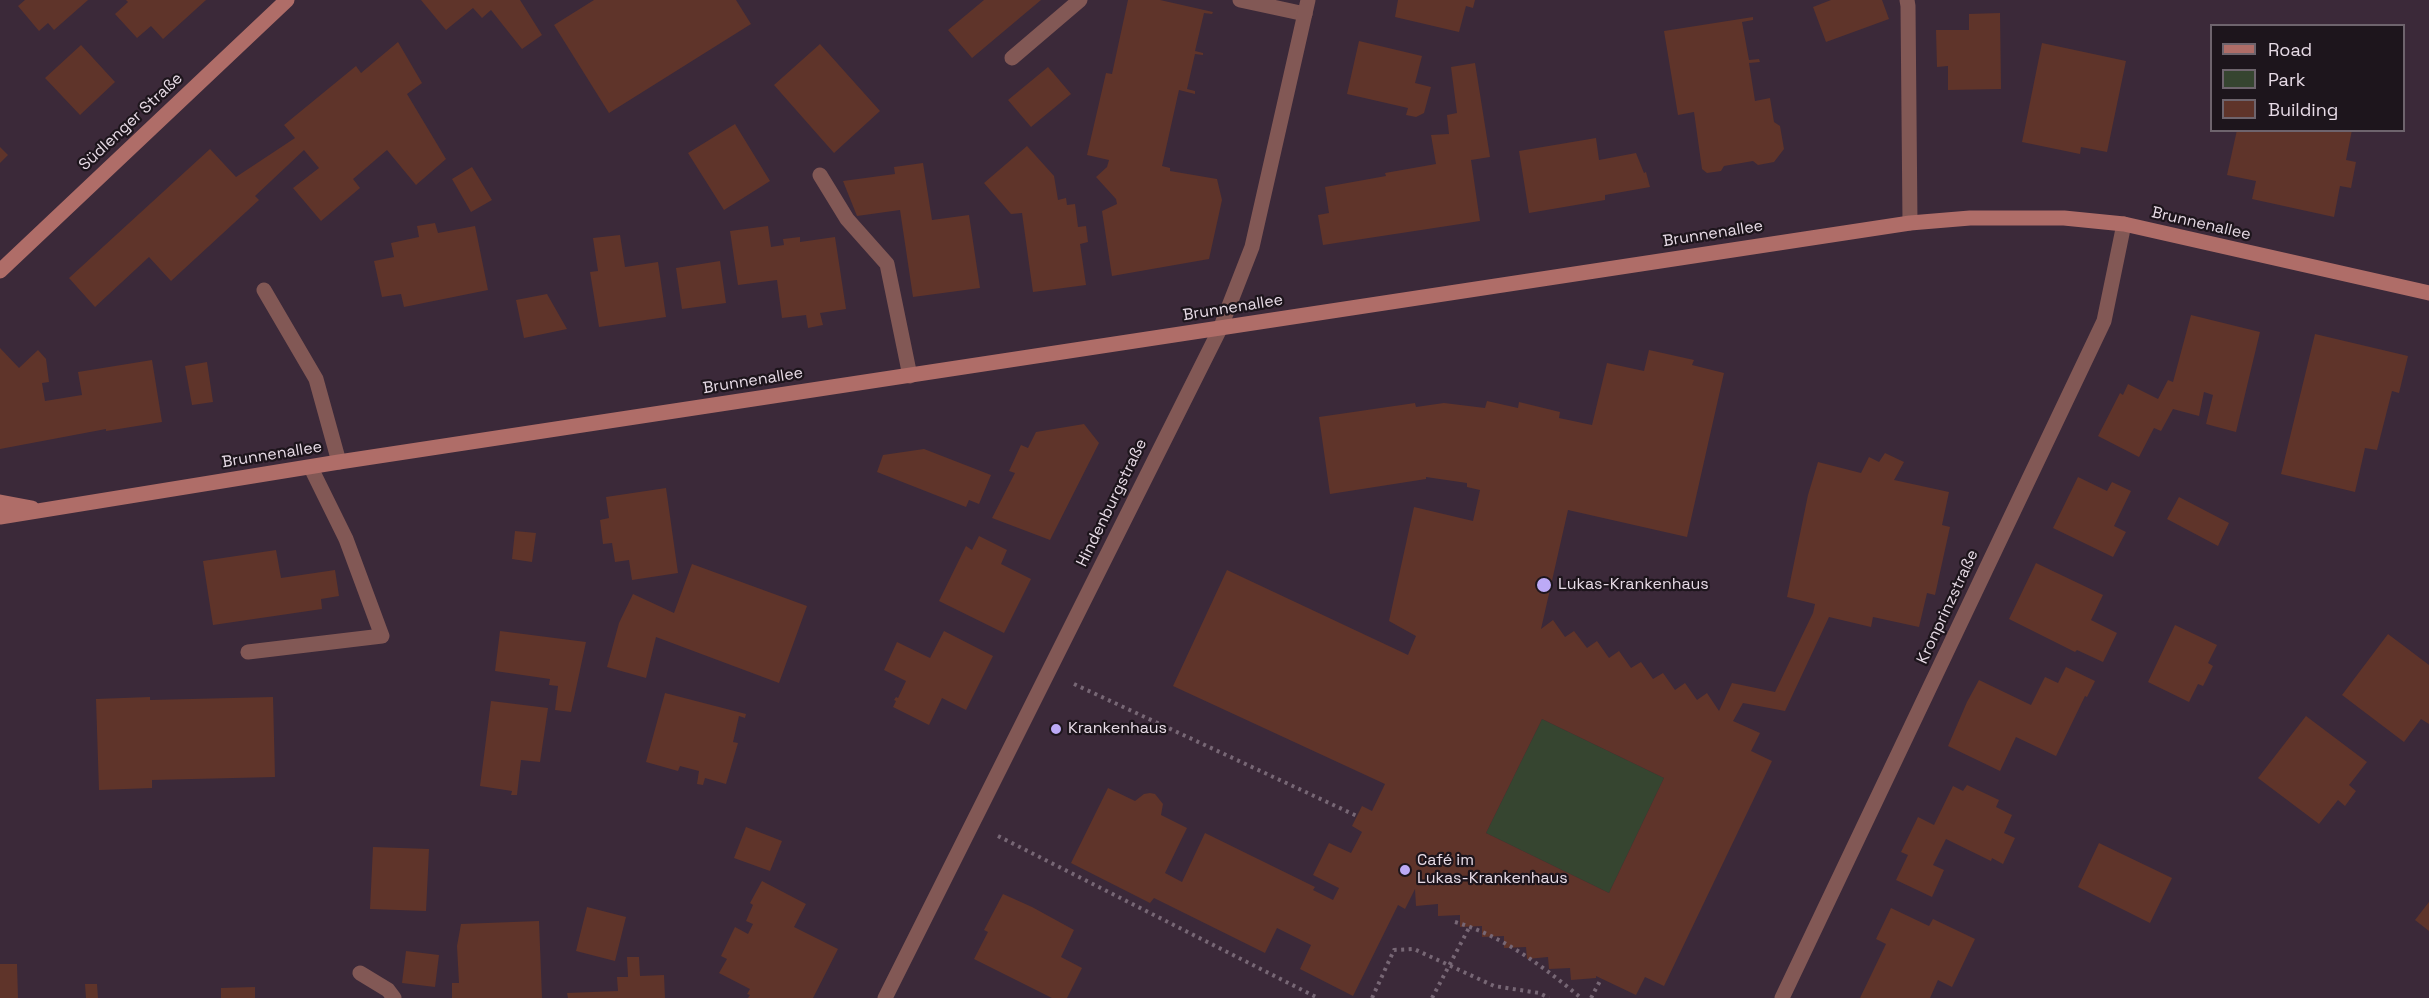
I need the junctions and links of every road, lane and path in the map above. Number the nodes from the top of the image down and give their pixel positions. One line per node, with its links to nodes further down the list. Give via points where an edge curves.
1 (287, 0): 10 (street, Südlenger Straße)
2 (1080, 0): 6 (street)
3 (1240, 0): 5 (street)
4 (1906, 0): 8 (street)
5 (1307, 7): 13 (street, Hindenburgstraße, via 1252,247)
6 (1012, 58)
7 (820, 175): 14 (street, via 847,219 887,264)
8 (1910, 222): 9 (street, Brunnenallee, via 2064,218); 13 (street, Brunnenallee)
9 (2124, 224): 12 (street, Brunnenallee); 37 (street, Kronprinzstraße, via 2104,321)
10 (0, 271)
11 (264, 290): 15 (street, via 316,379)
12 (2429, 293)
13 (1220, 329): 14 (street, Brunnenallee); 21 (street, Hindenburgstraße)
14 (910, 376): 15 (street, Brunnenallee)
15 (339, 462): 16 (street, Brunnenallee)
16 (310, 468): 18 (street, Brunnenallee); 20 (street, via 345,539 382,636)
17 (0, 502): 18 (street, Brunnenallee)
18 (40, 509): 19 (street, Brunnenallee)
19 (0, 517)
20 (248, 652)
21 (1048, 673): 22 (path); 23 (street, Hindenburgstraße)
22 (1357, 816)
23 (973, 824): 30 (street, Hindenburgstraße); 31 (path)
24 (1455, 922): 25 (path)
25 (1470, 926): 26 (path); 35 (path, via 1538,962)
26 (1450, 964): 32 (path, via 1414,949 1394,950); 33 (path); 34 (path, via 1494,986)
27 (360, 973): 29 (street)
28 (1601, 978): 36 (path)
29 (394, 998)
30 (885, 998)
31 (1318, 998)
32 (1372, 998)
33 (1432, 998)
34 (1549, 998)
35 (1581, 998)
36 (1591, 998)
37 (1782, 998)

